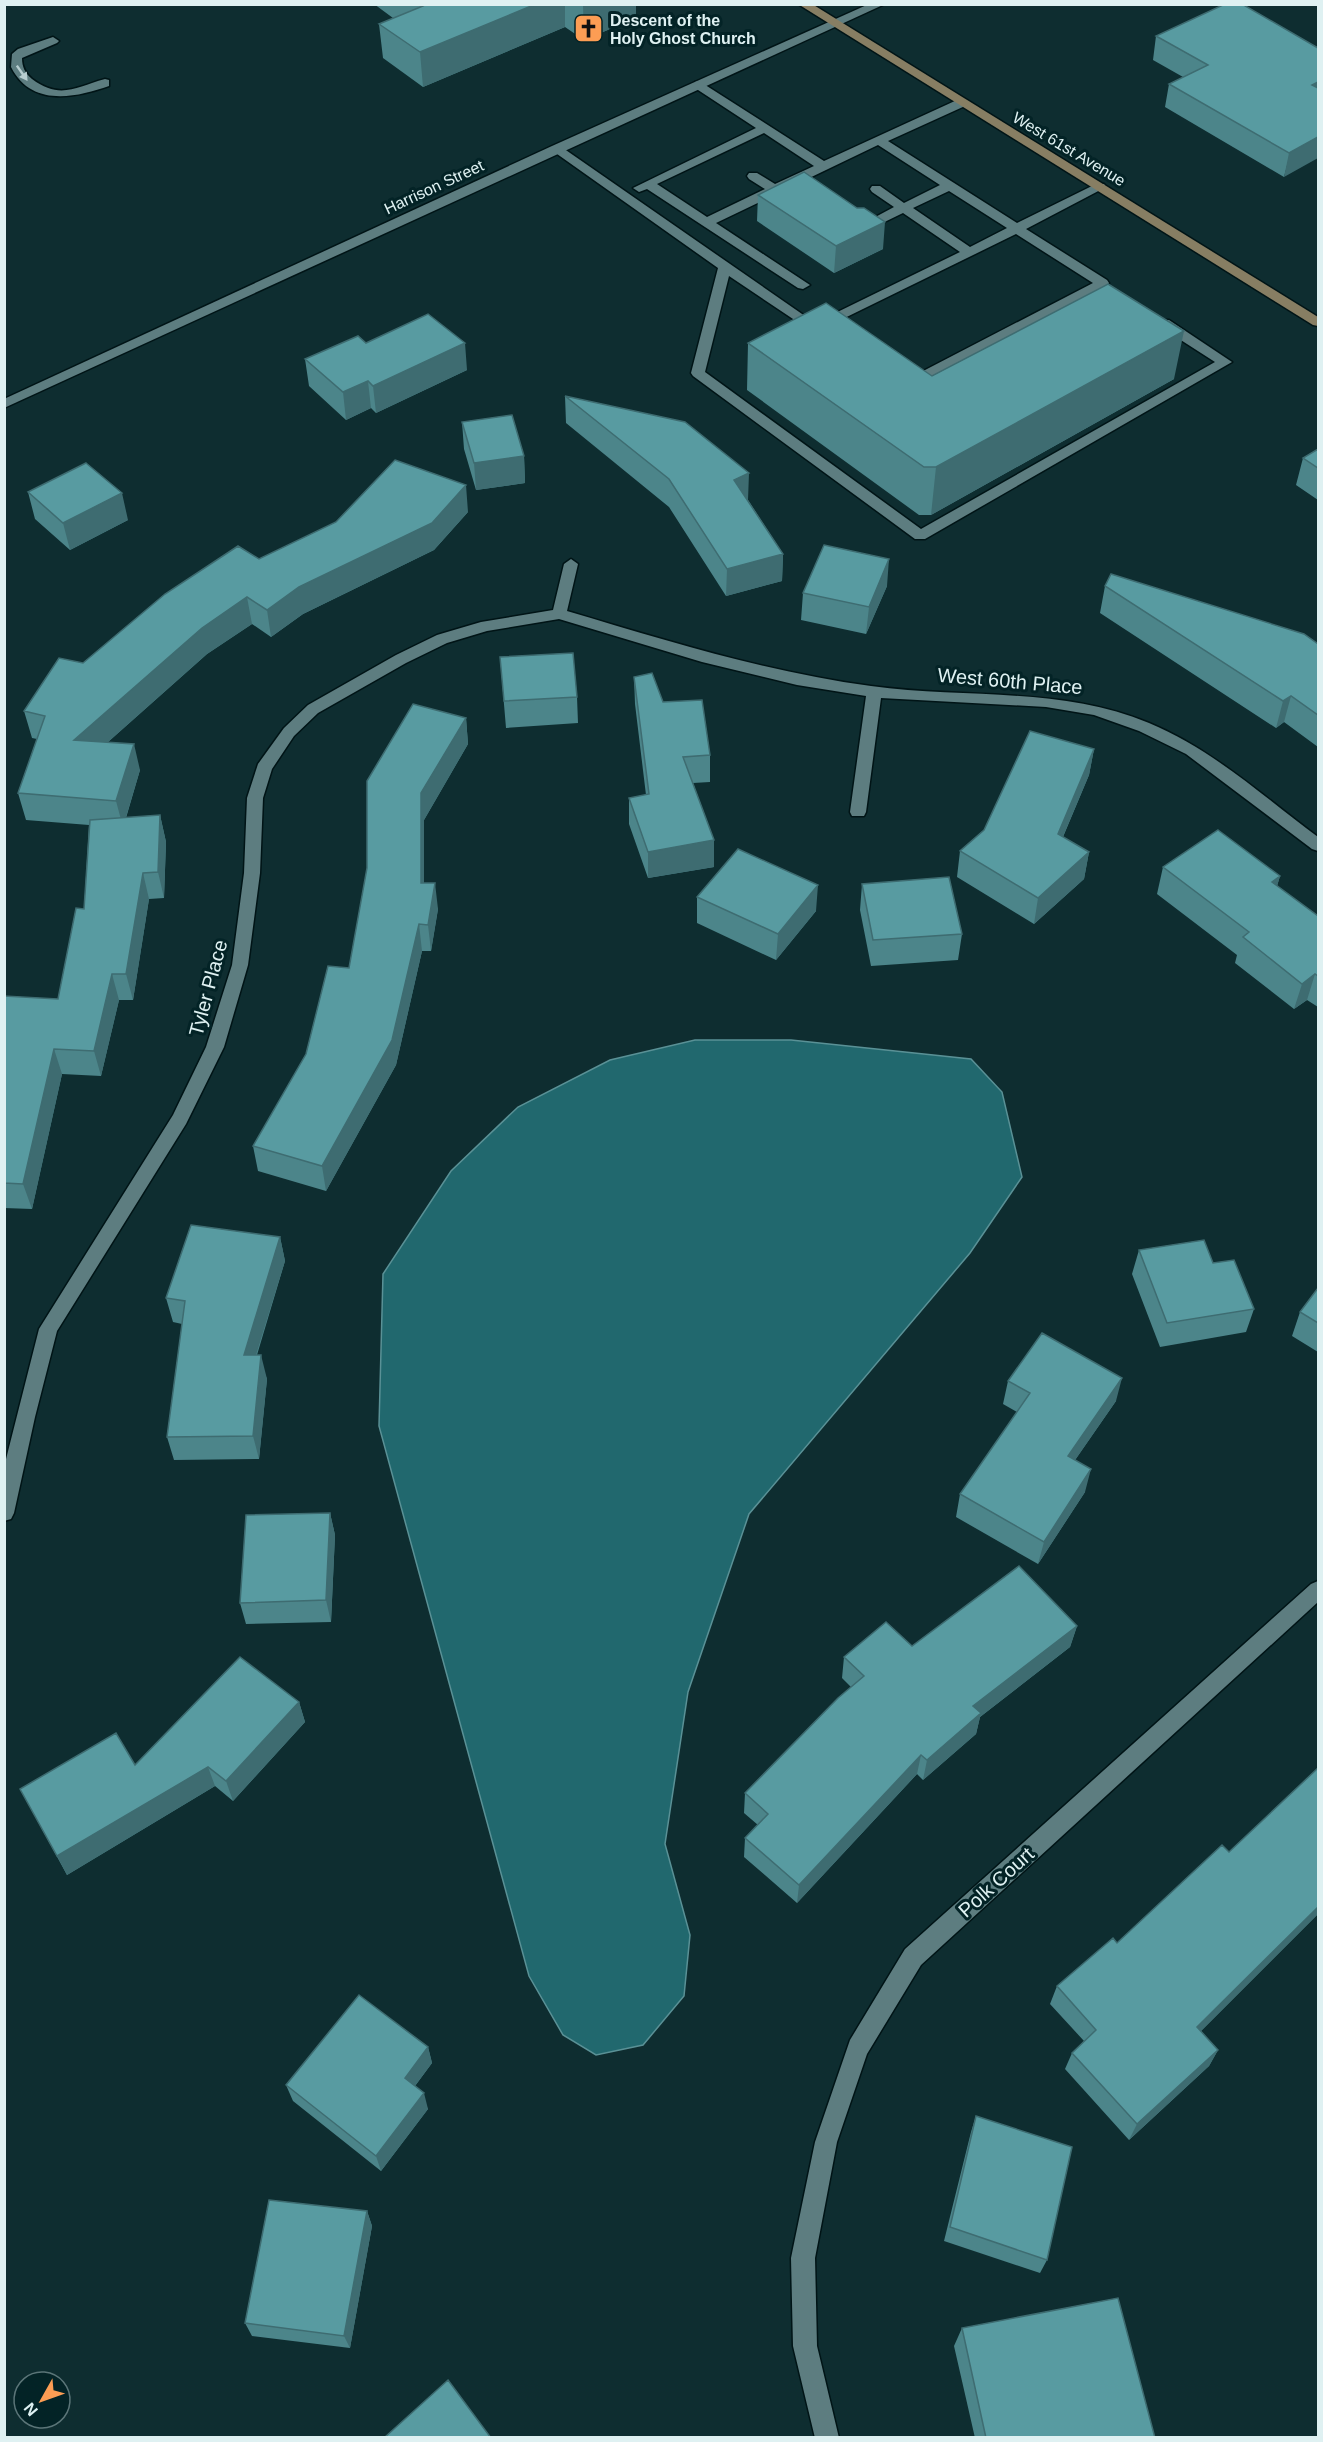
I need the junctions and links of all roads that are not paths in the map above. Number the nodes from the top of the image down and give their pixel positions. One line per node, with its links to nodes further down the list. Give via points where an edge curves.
1 (803, 4): 3 (main road, West 61st Avenue)
2 (880, 4): 3 (street, Harrison Street)
3 (836, 25): 6 (street, Harrison Street); 7 (main road, West 61st Avenue)
4 (53, 41): 5 (street, one-way to 5, via 16,57 21,76 39,90 55,94 75,94)
5 (105, 83)
6 (699, 85): 8 (street); 10 (street, Harrison Street)
7 (961, 103): 9 (street); 15 (main road, West 61st Avenue)
8 (765, 128): 11 (street); 13 (street, via 720,155)
9 (878, 140): 11 (street); 14 (street)
10 (556, 149): 18 (street); 29 (street, Harrison Street)
11 (832, 164): 16 (street, via 793,185)
12 (753, 176): 16 (street)
13 (648, 184): 18 (street); 20 (street)
14 (951, 185): 19 (street); 22 (street)
15 (1100, 187): 22 (street); 27 (main road, West 61st Avenue)
16 (774, 189): 20 (street)
17 (876, 189): 19 (street)
18 (623, 196): 24 (street)
19 (905, 208): 21 (street, via 861,230); 23 (street)
20 (707, 222): 25 (street)
21 (852, 224)
22 (1018, 228): 23 (street); 28 (street, via 1107,286 901,389)
23 (969, 252): 24 (street, via 819,332)
24 (725, 267): 26 (street, via 698,373 920,536 1225,362)
25 (803, 285)
26 (1149, 314)
27 (1318, 322)
28 (891, 382)
29 (4, 404)
30 (572, 564): 31 (street)
31 (559, 614): 32 (street, West 60th Place, via 702,657 797,680); 35 (street, Tyler Place, via 486,626 401,658 313,708 289,732 264,768 255,798 252,873 240,966 215,1047 180,1119 48,1329)
32 (874, 692): 33 (street); 34 (street, West 60th Place, via 1046,702 1096,710 1144,726 1191,750)
33 (858, 812)
34 (1318, 844)
35 (4, 1514)
36 (1318, 1590): 37 (street, Polk Court, via 913,1957 858,2048 826,2142 803,2258 805,2346)
37 (827, 2438)

